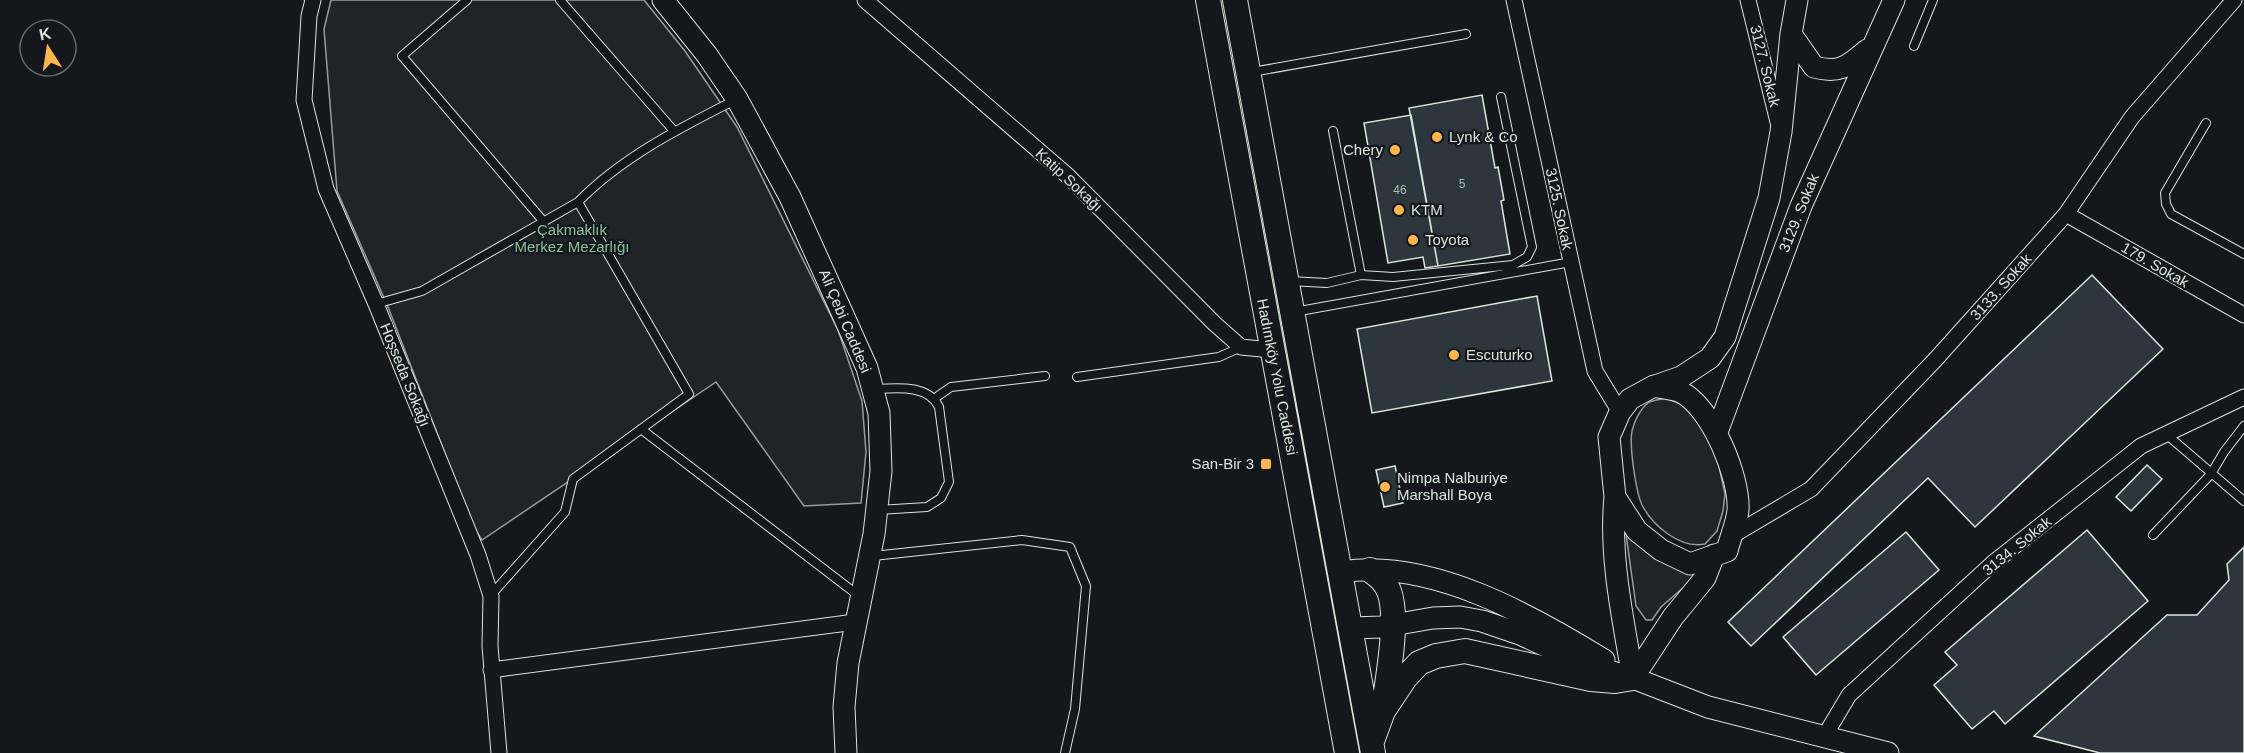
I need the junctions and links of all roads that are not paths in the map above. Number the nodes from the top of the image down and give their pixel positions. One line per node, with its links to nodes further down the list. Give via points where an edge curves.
1 (313, 0): 32 (street, Hoşseda Sokağı, via 304,100 326,189)
2 (468, 0): 27 (lane, via 402,56)
3 (560, 0): 22 (lane)
4 (663, 0): 20 (street, Ali Çebi Caddesi)
5 (865, 0): 35 (street, Katip Sokağı, via 1068,176)
6 (1208, 0): 36 (main road, Hadımköy Yolu Caddesi)
7 (1235, 0): 18 (main road, Hadımköy Yolu Caddesi)
8 (1514, 0): 29 (street, 3125. Sokak)
9 (1748, 0): 24 (street, 3127. Sokak)
10 (1797, 0): 15 (street)
11 (1894, 0): 16 (street, 3129. Sokak)
12 (1934, 0): 17 (lane)
13 (2234, 0): 26 (street, 3133. Sokak, via 2132,117)
14 (1466, 34): 18 (lane)
15 (1791, 34): 16 (street, via 1814,67 1828,71 1847,67); 24 (street)
16 (1872, 45): 46 (street, 3129. Sokak, via 1801,206)
17 (1914, 46)
18 (1248, 72): 31 (main road, Hadımköy Yolu Caddesi)
19 (1501, 97): 30 (lane, via 1532,247 1527,257 1513,266 1393,277)
20 (737, 99): 22 (lane); 40 (street, Ali Çebi Caddesi, via 790,197 867,368)
21 (2206, 123): 28 (lane, via 2165,193 2166,204 2171,214)
22 (674, 131): 25 (lane, via 599,181)
23 (1333, 132): 30 (lane)
24 (1781, 132): 39 (street, via 1769,198 1725,337 1710,358 1681,377)
25 (578, 202): 27 (lane); 45 (lane, via 689,394)
26 (2066, 214): 34 (street, 179. Sokak); 53 (street, 3133. Sokak, via 1935,360 1811,489)
27 (544, 222): 32 (lane, via 422,291)
28 (2244, 254)
29 (1571, 262): 33 (lane); 43 (street, 3125. Sokak, via 1595,371)
30 (1361, 275): 31 (lane, via 1327,283)
31 (1287, 281): 33 (main road, Hadımköy Yolu Caddesi)
32 (376, 304): 59 (street, Hoşseda Sokağı, via 478,555)
33 (1293, 312): 57 (main road, Hadımköy Yolu Caddesi)
34 (2244, 315)
35 (1241, 346): 36 (street); 38 (lane, via 1219,357)
36 (1272, 350): 58 (main road, Hadımköy Yolu Caddesi)
37 (1045, 376): 42 (lane, via 951,387)
38 (1077, 376)
39 (1654, 386): 43 (street, via 1630,399); 46 (street, via 1682,393)
40 (872, 389): 42 (lane, via 900,388 925,392); 51 (street, Ali Çebi Caddesi, via 879,413)
41 (2244, 397): 47 (street, 3134. Sokak)
42 (935, 398): 51 (lane, via 949,482 941,498 927,507)
43 (1620, 412): 49 (street, via 1609,437)
44 (2244, 426): 48 (lane)
45 (642, 429): 59 (lane, via 573,479 565,512); 60 (lane)
46 (1717, 432): 53 (street, via 1733,479 1738,510)
47 (2166, 434): 48 (lane); 67 (street, 3134. Sokak, via 2141,446 1993,563 1848,695)
48 (2211, 474): 50 (lane); 52 (lane)
49 (1615, 497): 54 (street, via 1637,531 1661,550 1690,564); 65 (street, via 1612,526)
50 (2244, 501)
51 (877, 510): 55 (street, Ali Çebi Caddesi)
52 (2152, 535)
53 (1730, 537): 54 (street, via 1727,550)
54 (1713, 555): 65 (street, via 1705,578 1673,617)
55 (869, 556): 60 (street, Ali Çebi Caddesi); 71 (lane, via 1022,540 1070,547 1086,586 1075,709)
56 (1370, 570): 57 (street); 62 (main road, via 1389,591); 65 (street, via 1431,579 1480,595 1569,639)
57 (1342, 573): 58 (main road, via 1326,577); 63 (main road, Hadımköy Yolu Caddesi)
58 (1318, 595): 63 (main road, via 1330,618); 72 (main road, Hadımköy Yolu Caddesi)
59 (490, 596): 64 (street, Hoşseda Sokağı)
60 (861, 597): 61 (street, Ali Çebi Caddesi)
61 (855, 622): 64 (street); 70 (street, Ali Çebi Caddesi, via 844,707)
62 (1392, 625): 63 (street); 65 (street, via 1434,618 1482,621 1585,664); 66 (main road)
63 (1352, 628): 68 (main road, Hadımköy Yolu Caddesi)
64 (491, 670): 69 (street, Hoşseda Sokağı)
65 (1633, 678): 66 (main road, via 1591,679 1488,655 1452,652 1419,663); 67 (street, via 1708,707)
66 (1383, 711): 68 (main road)
67 (1824, 736): 73 (street)
68 (1372, 748)
69 (500, 753)
70 (846, 753)
71 (1065, 753)
72 (1347, 753)
73 (1888, 753)

